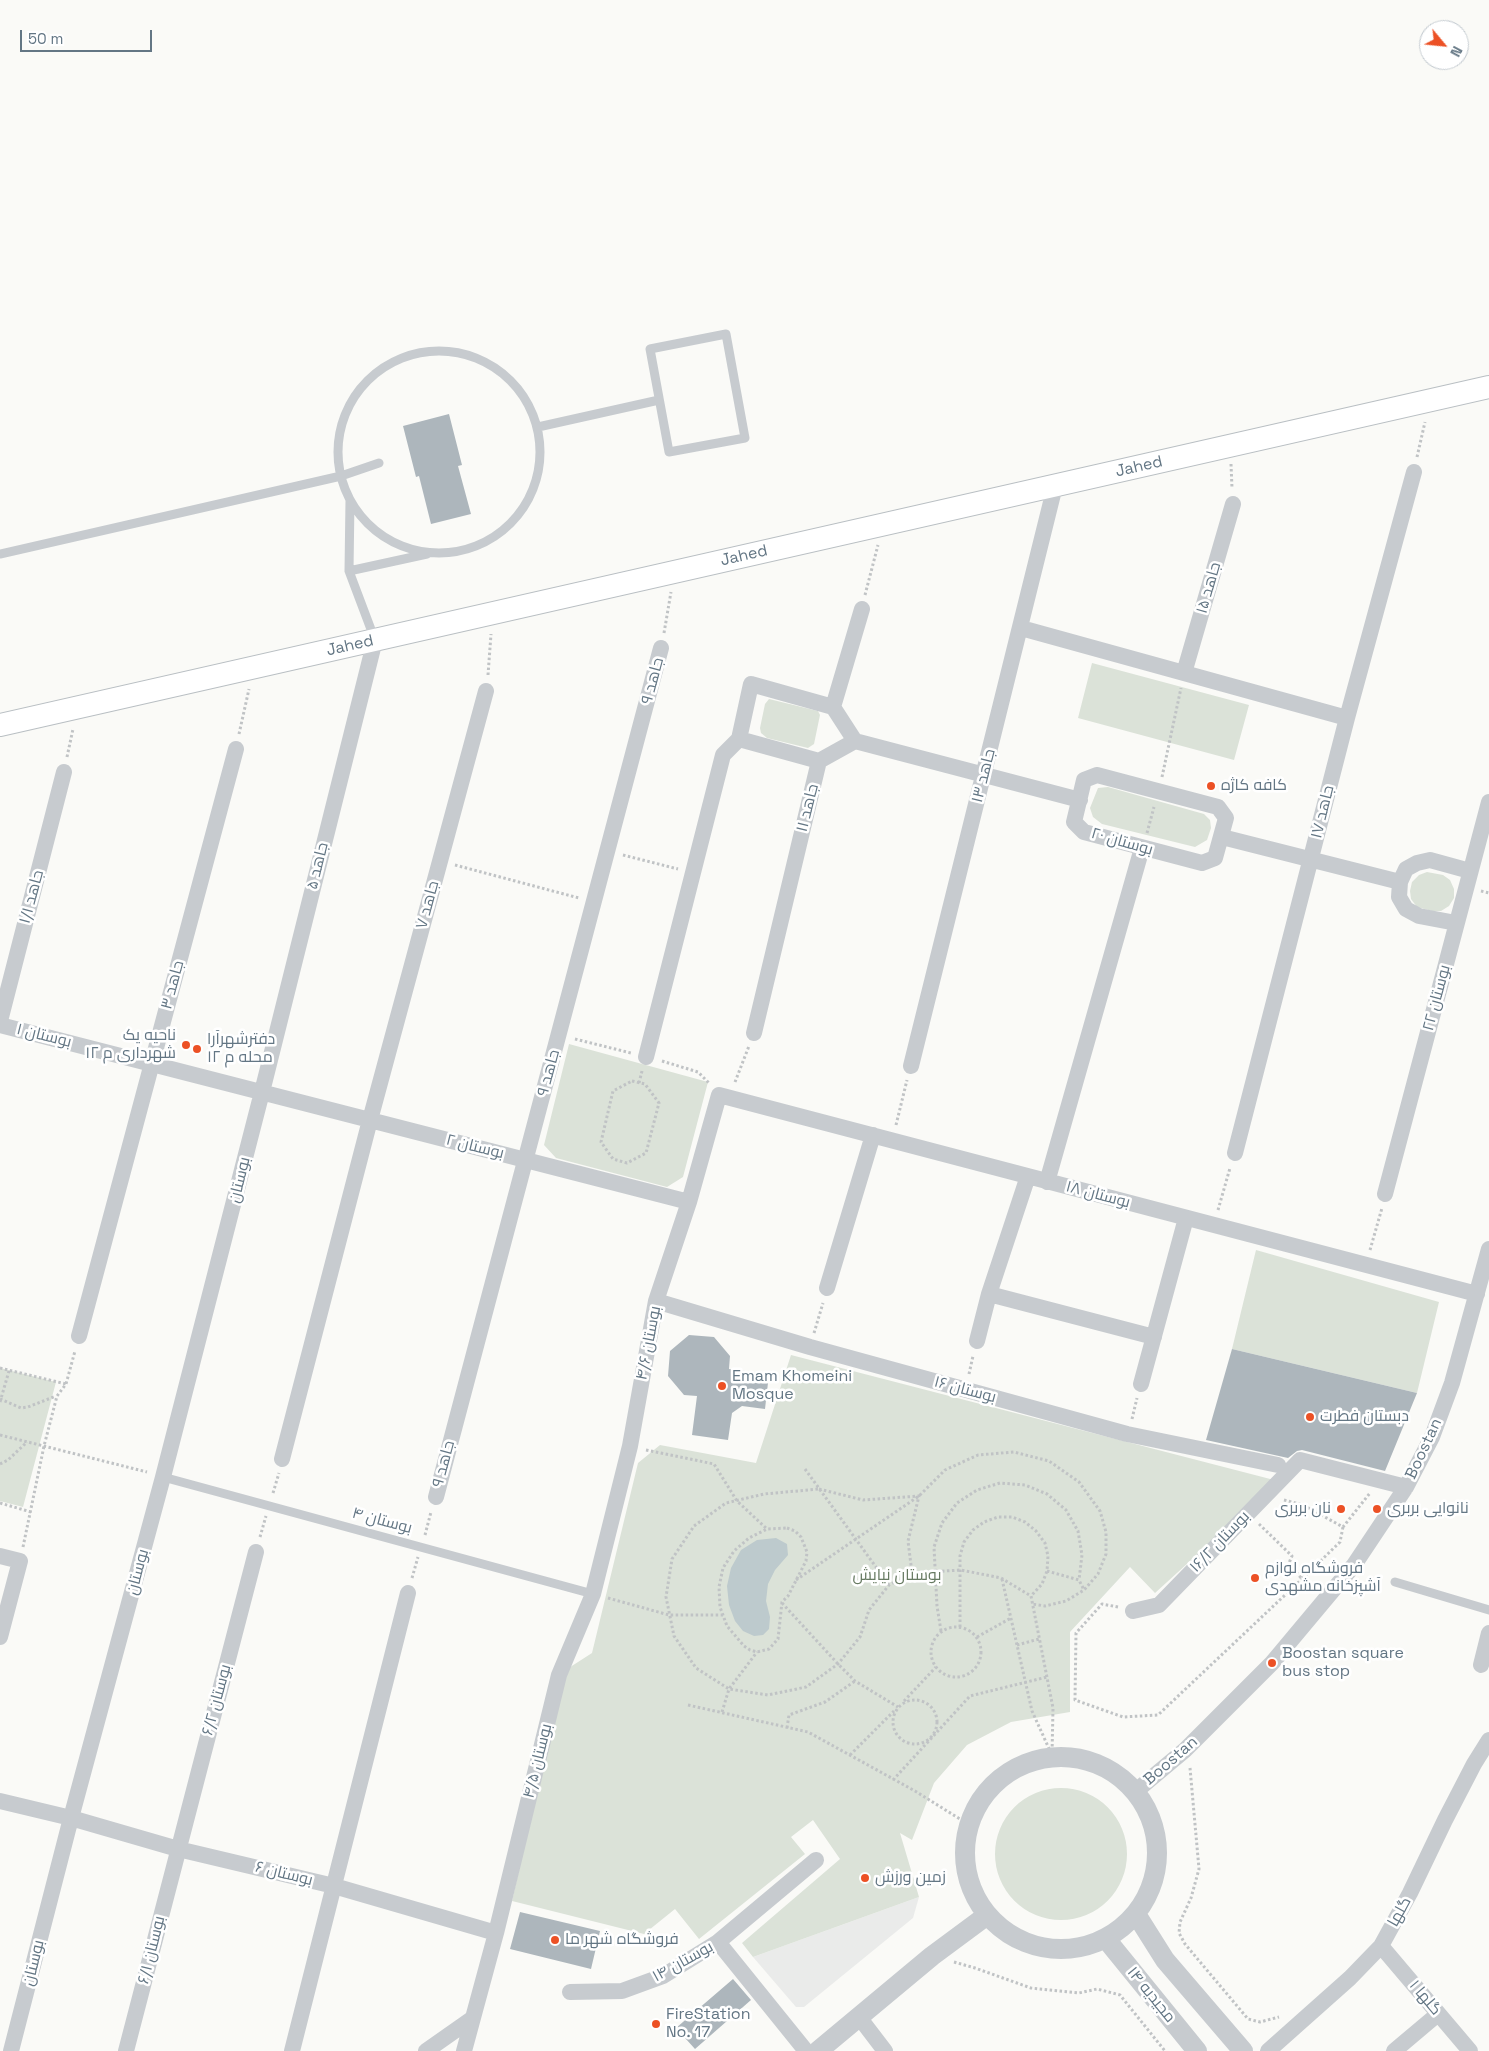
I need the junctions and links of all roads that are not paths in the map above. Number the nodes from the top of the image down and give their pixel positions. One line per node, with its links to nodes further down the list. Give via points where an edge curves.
1 (1489, 387): 7 (main road, Jahed)
2 (659, 400): 2 (lane, via 668,452 745,438 726,334 650,349); 3 (lane)
3 (538, 427): 6 (lane, via 529,404 515,384 497,368 475,356 452,350 411,354 382,368 363,384 350,404 341,427 338,451); 10 (lane, via 541,451 538,474 530,497 517,516 500,533 479,545 456,552)
4 (379, 463): 6 (lane)
5 (1414, 472): 20 (street, جاهد ۱۷)
6 (341, 476): 8 (lane); 11 (lane)
7 (1055, 486): 14 (street, جاهد ۱۳); 15 (main road, Jahed)
8 (350, 500): 10 (lane, via 361,517 382,535 412,550); 12 (lane)
9 (1233, 504): 17 (street, جاهد ۱۵)
10 (433, 553): 12 (lane)
11 (0, 554)
12 (349, 571): 15 (lane)
13 (862, 608): 19 (street)
14 (1021, 628): 17 (street); 27 (street, جاهد ۱۳)
15 (374, 640): 21 (main road, Jahed); 41 (street, جاهد ۵)
16 (661, 648): 46 (street, جاهد ۹)
17 (1184, 672): 20 (street)
18 (486, 691): 43 (street, جاهد ۷)
19 (833, 707): 22 (street, via 751,684); 23 (street)
20 (1347, 718): 32 (street, جاهد ۱۷)
21 (0, 725)
22 (738, 739): 25 (street); 38 (street, via 723,755)
23 (855, 741): 25 (street, جاهد ۱۱); 27 (street)
24 (236, 749): 39 (street, جاهد ۳)
25 (819, 761): 37 (street, جاهد ۱۱)
26 (64, 772): 36 (street, جاهد ۱/۱)
27 (984, 775): 28 (street); 40 (street, جاهد ۱۳)
28 (1080, 800): 30 (street, بوستان ۲۰, via 1084,780 1097,775 1218,807 1226,818); 31 (street, بوستان ۲۰, via 1074,822 1084,832)
29 (1489, 802): 33 (street, بوستان ۲۲)
30 (1222, 837): 31 (street, بوستان ۲۰, via 1215,858 1202,863); 32 (street)
31 (1142, 848): 48 (street)
32 (1311, 860): 34 (street); 45 (street, جاهد ۱۷)
33 (1470, 871): 34 (street, via 1430,860 1406,869); 35 (street, بوستان ۲۲)
34 (1400, 882): 35 (street, via 1399,897 1406,909 1419,916)
35 (1456, 923): 49 (street, بوستان ۲۲)
36 (0, 1023): 39 (street, بوستان ۱)
37 (754, 1033)
38 (646, 1057)
39 (152, 1064): 41 (street, بوستان ۱); 57 (street, جاهد ۳)
40 (911, 1066)
41 (262, 1092): 43 (street, بوستان ۲); 63 (street, بوستان)
42 (724, 1096): 44 (street, بوستان ۱۸); 50 (street, بوستان ۴/۶)
43 (370, 1120): 46 (street, بوستان ۲); 61 (street, جاهد ۷)
44 (873, 1135): 47 (street, بوستان ۱۸); 53 (street)
45 (1235, 1153)
46 (526, 1160): 50 (street, بوستان ۲); 65 (street, جاهد ۹)
47 (1028, 1176): 48 (street, بوستان ۱۸); 54 (street)
48 (1047, 1182): 51 (street, بوستان ۱۸)
49 (1385, 1194)
50 (689, 1202): 56 (street, بوستان ۴/۶)
51 (1186, 1218): 55 (street, بوستان ۱۸); 58 (street)
52 (1489, 1249): 55 (street, Boostan)
53 (828, 1288)
54 (989, 1294): 58 (street); 59 (street)
55 (1477, 1294): 64 (street, Boostan, via 1452,1383 1432,1437)
56 (656, 1301): 62 (street, بوستان ۱۶, via 1127,1434); 70 (street, بوستان ۴/۶, via 630,1446)
57 (78, 1336)
58 (1154, 1337): 60 (street)
59 (977, 1341)
60 (1141, 1384)
61 (282, 1459)
62 (1278, 1465)
63 (163, 1477): 70 (lane, بوستان ۴); 79 (street, بوستان)
64 (1406, 1488): 72 (street, بوستان ۱۶/۲, via 1300,1460 1159,1605); 77 (street, Boostan, via 1354,1565 1272,1663 1185,1750)
65 (436, 1497)
66 (256, 1552): 80 (street, بوستان ۶/۲)
67 (0, 1556): 74 (street, via 20,1561)
68 (1395, 1582): 71 (lane)
69 (408, 1593): 82 (street)
70 (593, 1594): 85 (street, بوستان ۴/۵, via 559,1675)
71 (1489, 1610)
72 (1133, 1611)
73 (1489, 1634): 75 (street)
74 (0, 1637)
75 (1481, 1665)
76 (1489, 1740): 88 (street, گلها)
77 (1136, 1791): 83 (street, via 1147,1806 1158,1844 1154,1881); 84 (street, via 1123,1777 1090,1759 1052,1755 1016,1766 993,1784 986,1790 968,1824 964,1862 975,1899)
78 (0, 1801): 79 (street, بوستان ۶)
79 (71, 1818): 80 (street, بوستان ۶); 93 (street, بوستان)
80 (178, 1848): 82 (street, بوستان ۶); 94 (street, بوستان ۶/۱)
81 (816, 1860): 87 (street)
82 (334, 1886): 85 (street, بوستان ۶); 95 (street)
83 (1136, 1914): 86 (street); 102 (street, via 1165,1960)
84 (986, 1916): 86 (street, via 998,1928 1031,1946 1068,1950); 91 (street)
85 (496, 1933): 92 (street, بوستان ۴/۵)
86 (1106, 1939): 101 (street, مجیدیه ۱۴)
87 (718, 1942): 89 (street, بوستان ۱۴, via 663,1976 622,1991); 98 (street, بوستان ۱۴)
88 (1381, 1946): 90 (street, گلها ۱); 103 (street, گلها)
89 (570, 1992)
90 (1438, 2014): 104 (street); 105 (street, گلها ۱)
91 (859, 2017): 99 (street); 100 (street)
92 (473, 2018): 96 (street); 97 (street, بوستان ۴/۵)
93 (11, 2051)
94 (126, 2051)
95 (292, 2051)
96 (426, 2051)
97 (464, 2051)
98 (806, 2051)
99 (818, 2051)
100 (885, 2051)
101 (1197, 2051)
102 (1242, 2051)
103 (1268, 2051)
104 (1394, 2051)
105 (1470, 2051)

